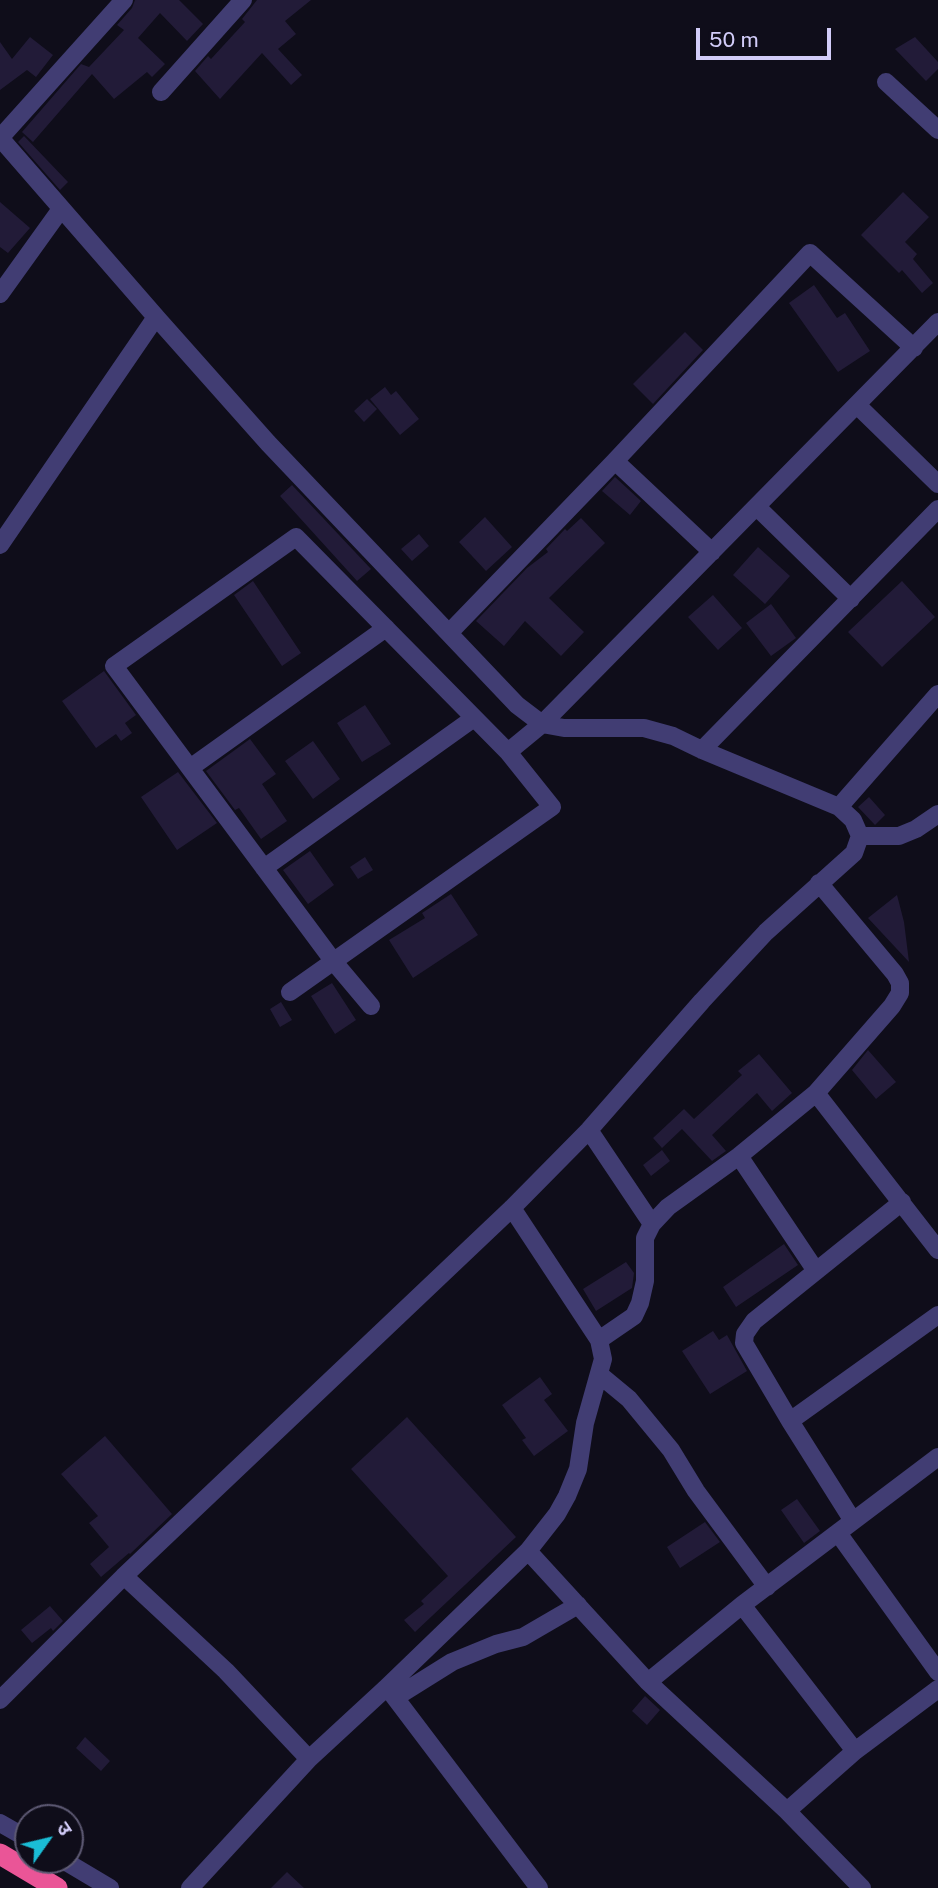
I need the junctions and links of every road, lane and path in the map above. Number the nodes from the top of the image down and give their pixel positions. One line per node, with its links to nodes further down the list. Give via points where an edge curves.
1 (124, 0): 6 (street)
2 (236, 3): 4 (street)
3 (886, 82): 5 (street)
4 (160, 92)
5 (938, 130)
6 (0, 138): 7 (street)
7 (61, 209): 8 (street); 10 (street)
8 (6, 277): 9 (street)
9 (0, 294)
10 (156, 317): 18 (street); 22 (street, via 268,443)
11 (938, 322): 12 (street)
12 (914, 348): 13 (street); 14 (street, via 810,253)
13 (857, 405): 15 (street); 16 (street)
14 (615, 461): 19 (street); 22 (street)
15 (938, 484)
16 (757, 507): 19 (street); 20 (street)
17 (938, 509): 20 (street)
18 (0, 545)
19 (712, 552): 25 (street)
20 (851, 598): 26 (street)
21 (386, 628): 24 (street); 28 (street); 28 (street, via 296,537 114,666)
22 (450, 632): 25 (street, via 517,705)
23 (938, 694): 29 (street)
24 (474, 718): 27 (street); 32 (street)
25 (542, 724): 26 (street, via 644,728); 27 (street)
26 (702, 750): 29 (street)
27 (508, 752): 34 (street, via 552,807)
28 (190, 768): 32 (street)
29 (839, 807): 31 (street, via 853,820)
30 (938, 814): 31 (street, via 899,836)
31 (860, 836): 33 (street, via 854,853)
32 (264, 868): 34 (street)
33 (819, 883): 37 (street, via 895,974 900,993); 38 (street, via 766,932)
34 (334, 961): 35 (street); 36 (street)
35 (290, 992)
36 (371, 1006)
37 (816, 1093): 39 (street); 40 (street)
38 (589, 1130): 41 (street); 42 (street)
39 (738, 1156): 42 (street); 44 (street)
40 (902, 1202): 43 (street); 44 (street)
41 (512, 1208): 46 (street); 53 (street)
42 (652, 1224): 46 (street, via 645,1238 640,1303 634,1316)
43 (938, 1250)
44 (816, 1271): 48 (street, via 754,1321 745,1334 744,1343)
45 (938, 1315): 48 (street)
46 (599, 1340): 47 (street)
47 (600, 1375): 52 (street, via 585,1423 578,1469 567,1496); 54 (street, via 629,1399 671,1450)
48 (790, 1421): 50 (street)
49 (937, 1459): 50 (street)
50 (853, 1521): 51 (street)
51 (838, 1533): 54 (street); 57 (street)
52 (528, 1551): 55 (street); 60 (street)
53 (124, 1576): 61 (street); 63 (street, via 226,1671)
54 (767, 1587): 56 (street)
55 (578, 1605): 58 (street); 60 (street, via 523,1637 485,1648)
56 (742, 1605): 58 (street); 62 (street)
57 (938, 1672)
58 (648, 1682): 64 (street)
59 (938, 1689): 62 (street)
60 (392, 1692): 63 (street); 70 (street)
61 (0, 1700)
62 (855, 1751): 64 (street)
63 (309, 1759): 69 (street)
64 (787, 1811): 71 (street)
65 (0, 1854): 67 (highway)
66 (84, 1873): 68 (street)
67 (57, 1888)
68 (110, 1888)
69 (190, 1888)
70 (539, 1888)
71 (862, 1888)

